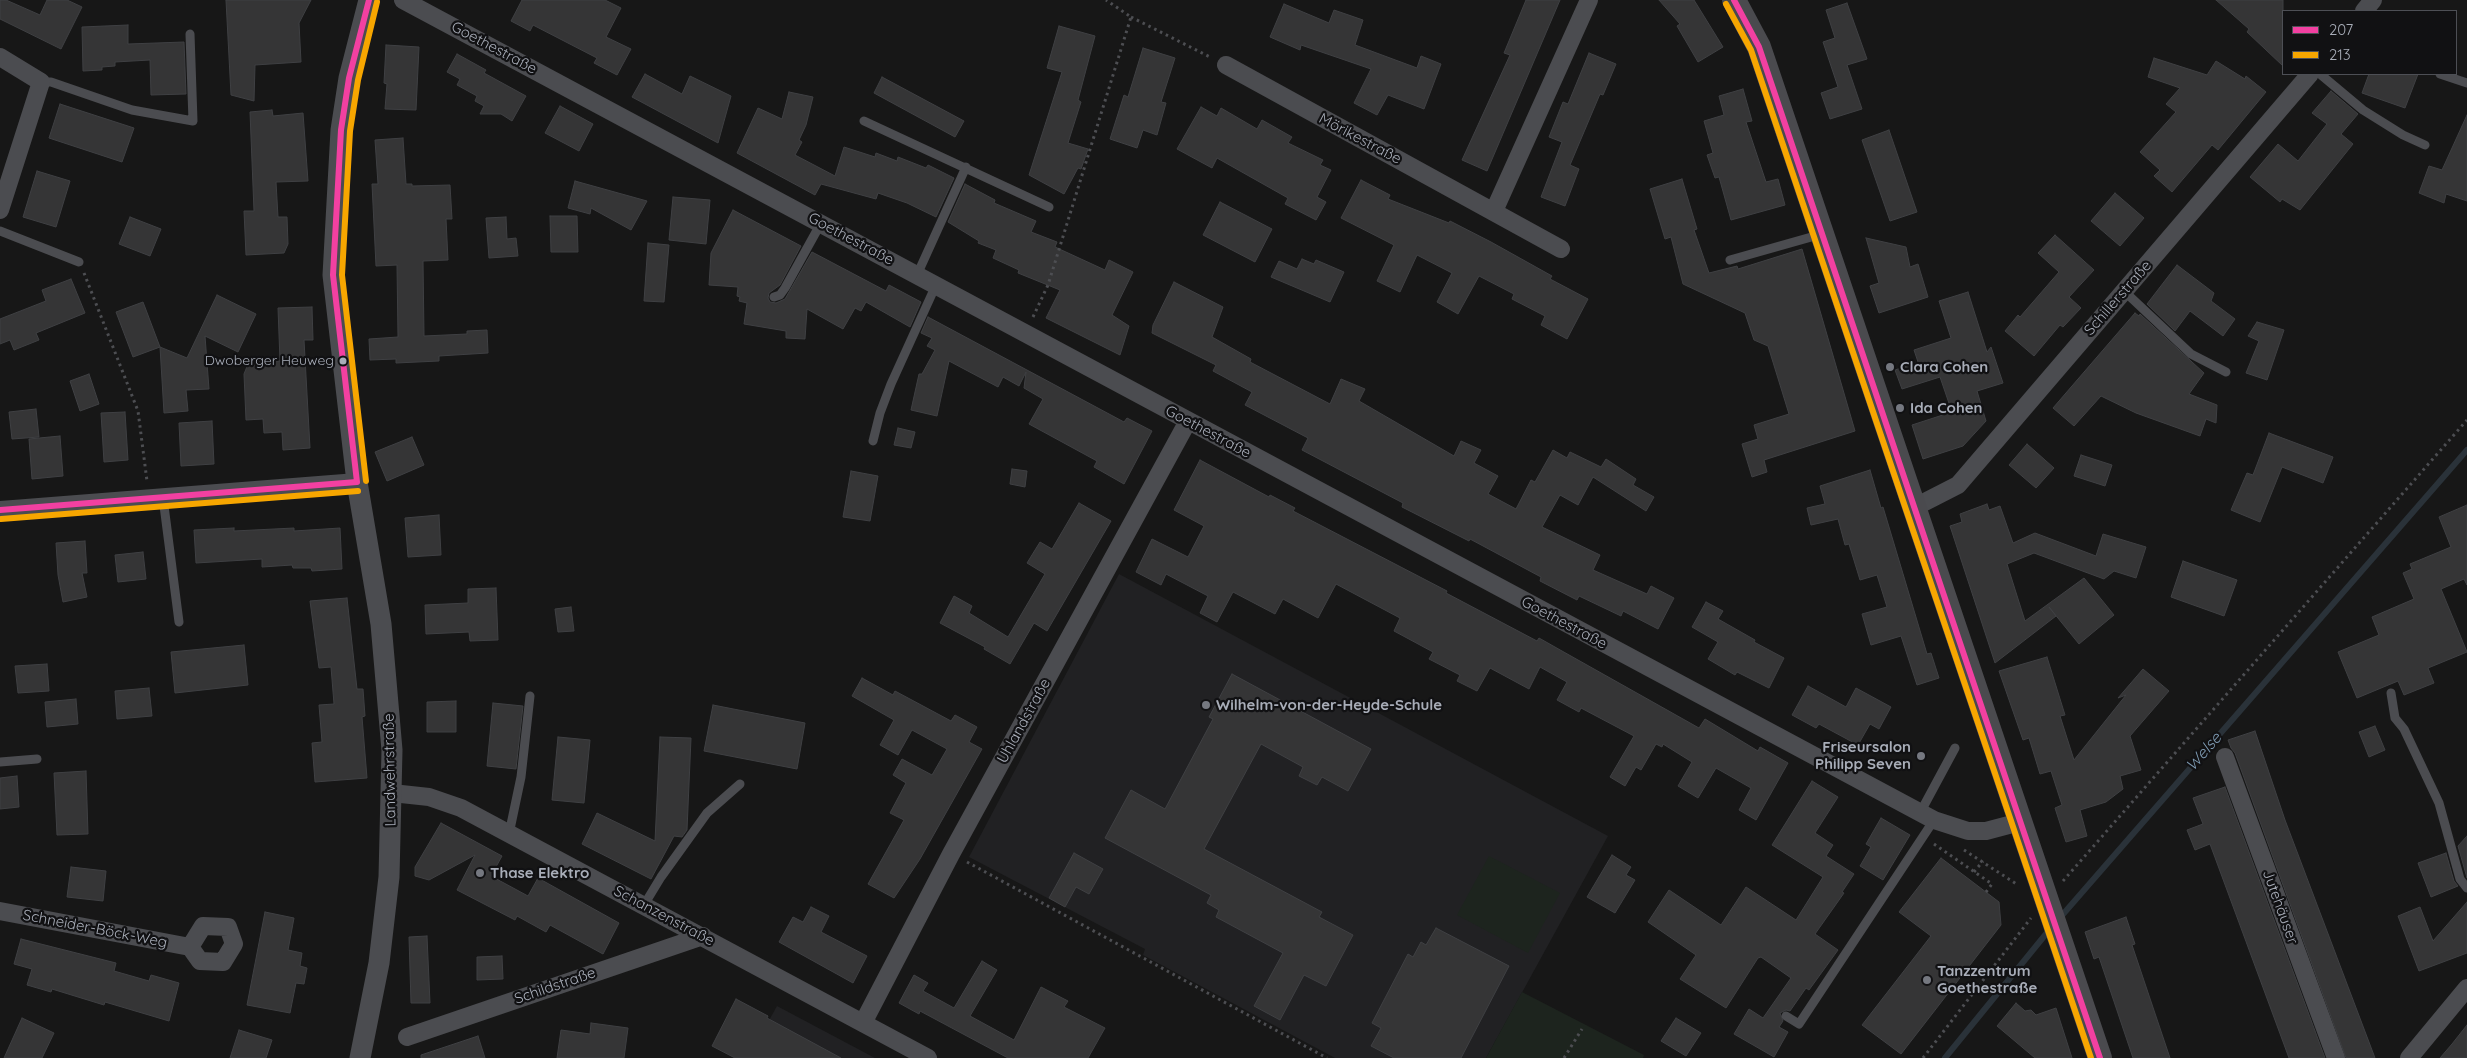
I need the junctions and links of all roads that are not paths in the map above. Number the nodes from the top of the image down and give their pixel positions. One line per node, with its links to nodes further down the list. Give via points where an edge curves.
1 (369, 0): 34 (street, Landwehrstraße, via 349,78 341,130 333,275)
2 (403, 0): 21 (street, Goethestraße)
3 (1589, 0): 20 (street)
4 (1734, 0): 23 (main road, via 1759,47)
5 (2373, 0): 6 (street)
6 (2365, 10)
7 (190, 34): 13 (lane, via 193,121 132,110 51,82)
8 (0, 57): 13 (street)
9 (1226, 65): 20 (street, Mörikestraße)
10 (2309, 75): 29 (street, Schillerstraße)
11 (2321, 75): 16 (lane, via 2363,110)
12 (2443, 75): 14 (lane)
13 (41, 82): 19 (street)
14 (2467, 83)
15 (864, 121): 17 (lane)
16 (2425, 145)
17 (966, 167): 18 (lane); 27 (lane)
18 (1049, 207)
19 (0, 210)
20 (1494, 211): 24 (street, Mörikestraße)
21 (821, 223): 27 (street, Goethestraße); 30 (lane, via 785,288)
22 (0, 231): 26 (lane)
23 (1822, 234): 25 (lane); 36 (main road)
24 (1562, 248)
25 (1730, 260)
26 (79, 262)
27 (917, 275): 28 (street, Goethestraße)
28 (936, 285): 32 (street, Goethestraße); 33 (lane, via 891,384)
29 (2124, 291): 31 (lane, via 2191,354); 36 (street, Schillerstraße, via 1958,485)
30 (774, 297)
31 (2226, 372)
32 (1188, 421): 47 (street, Goethestraße); 57 (street, Uhlandstraße, via 951,854)
33 (873, 441)
34 (357, 482): 35 (street); 46 (street, Landwehrstraße, via 381,624 392,750)
35 (156, 498): 37 (street); 38 (lane)
36 (1915, 507): 48 (main road)
37 (0, 510)
38 (179, 622)
39 (2391, 693): 50 (lane, via 2395,718 2404,729 2439,803 2460,879)
40 (530, 696): 49 (lane, via 520,786)
41 (1955, 748): 47 (lane)
42 (2225, 757): 62 (street, Jutehäuser)
43 (37, 759): 44 (lane)
44 (0, 762)
45 (740, 784): 51 (lane, via 707,814)
46 (392, 793): 49 (street, Schanzenstraße, via 429,797 460,808); 59 (street, Landwehrstraße, via 389,876 380,953)
47 (1927, 816): 48 (street, Goethestraße, via 1968,831 1986,831); 56 (lane, via 1799,1024)
48 (2020, 822): 61 (main road)
49 (509, 834): 51 (street, Schanzenstraße)
50 (2467, 888)
51 (644, 905): 53 (street, Schanzenstraße)
52 (0, 912): 54 (street, Schneider-Böck-Weg)
53 (703, 936): 57 (street, Schanzenstraße); 58 (street, Schildstraße)
54 (190, 947)
55 (2467, 988): 63 (street)
56 (1786, 1016)
57 (863, 1023): 60 (street, Schanzenstraße)
58 (407, 1037)
59 (360, 1058)
60 (928, 1058)
61 (2100, 1058)
62 (2336, 1058)
63 (2410, 1058)

